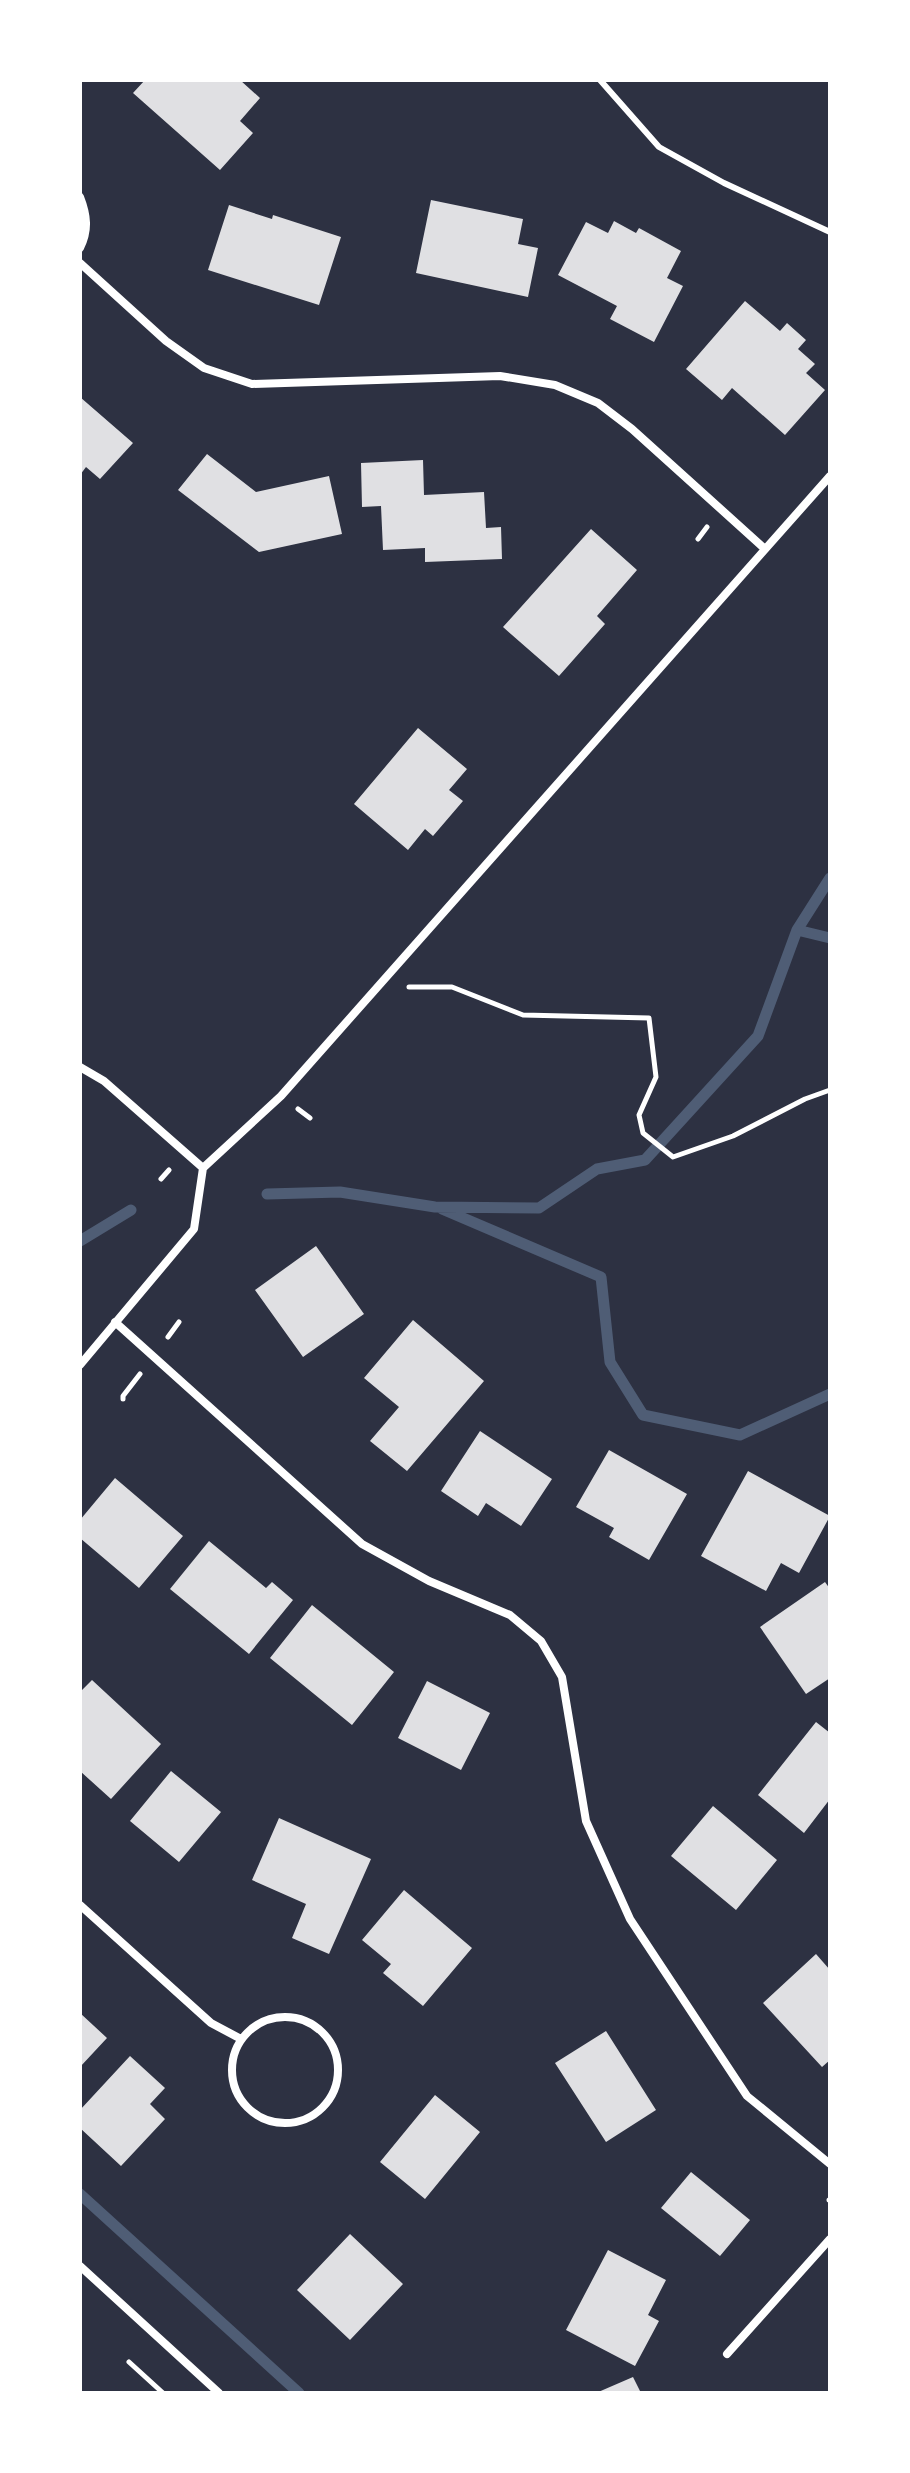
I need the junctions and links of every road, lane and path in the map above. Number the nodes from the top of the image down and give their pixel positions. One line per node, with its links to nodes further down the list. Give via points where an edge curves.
1 (600, 80): 3 (lane, via 659,147)
2 (80, 197): 4 (street, via 87,228)
3 (830, 232)
4 (80, 248)
5 (80, 263): 7 (street, via 204,368 252,384 500,376 555,385 598,403 632,429)
6 (830, 476): 7 (street)
7 (765, 549): 8 (street)
8 (378, 987): 10 (path, via 452,987 523,1015 649,1018 656,1077 639,1115 643,1133 673,1157 733,1136); 11 (street, via 281,1096)
9 (80, 1067): 11 (street, via 104,1081)
10 (830, 1090)
11 (203, 1168): 12 (street, via 194,1229)
12 (115, 1322): 13 (street); 16 (street, via 362,1544 429,1581 510,1615 541,1641 562,1677 586,1821 630,1919 747,2096)
13 (80, 1365)
14 (80, 1905): 15 (street, via 211,2023)
15 (241, 2039): 15 (street, via 233,2055 234,2088 255,2114 286,2124 318,2113 329,2101 339,2069 336,2053 315,2026 301,2019 267,2019)
16 (830, 2164)
17 (830, 2239): 19 (street)
18 (80, 2266): 21 (street)
19 (727, 2354)
20 (129, 2362): 22 (path)
21 (216, 2392)
22 (163, 2393)

